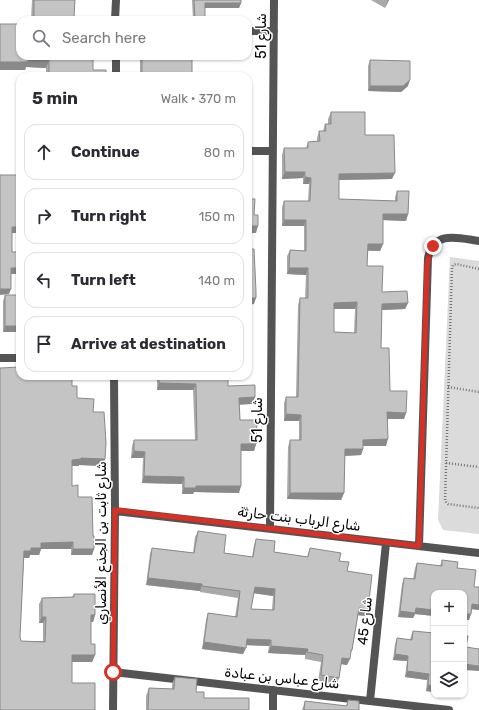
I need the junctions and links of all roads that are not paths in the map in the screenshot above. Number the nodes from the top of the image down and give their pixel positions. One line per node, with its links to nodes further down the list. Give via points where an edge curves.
1 (116, 0): 3 (street)
2 (274, 0): 5 (street, شارع 51)
3 (116, 16)
4 (252, 30): 5 (street)
5 (274, 31): 9 (street, شارع 51)
6 (116, 60): 7 (street)
7 (116, 72)
8 (252, 151): 9 (street)
9 (272, 151): 15 (street, شارع 51)
10 (479, 241): 17 (street, via 446,237 433,246 428,258)
11 (0, 358): 12 (street)
12 (16, 358)
13 (114, 380): 14 (street, شارع ثابت بن الجذع الأنصاري)
14 (115, 510): 15 (street, شارع الرباب بنت حارثة); 19 (street, شارع ثابت بن الجذع الأنصاري)
15 (270, 528): 16 (street, شارع الرباب بنت حارثة)
16 (386, 542): 17 (street, شارع الرباب بنت حارثة); 21 (street, شارع 45)
17 (419, 546): 18 (street, شارع الرباب بنت حارثة)
18 (479, 553)
19 (113, 672): 20 (street, شارع عباس بن عبادة); 22 (street, شارع ثابت بن الجذع الأنصاري)
20 (273, 690): 21 (street, شارع عباس بن عبادة); 23 (street)
21 (370, 701): 24 (street, شارع عباس بن عبادة)
22 (113, 710)
23 (273, 710)
24 (449, 710)

